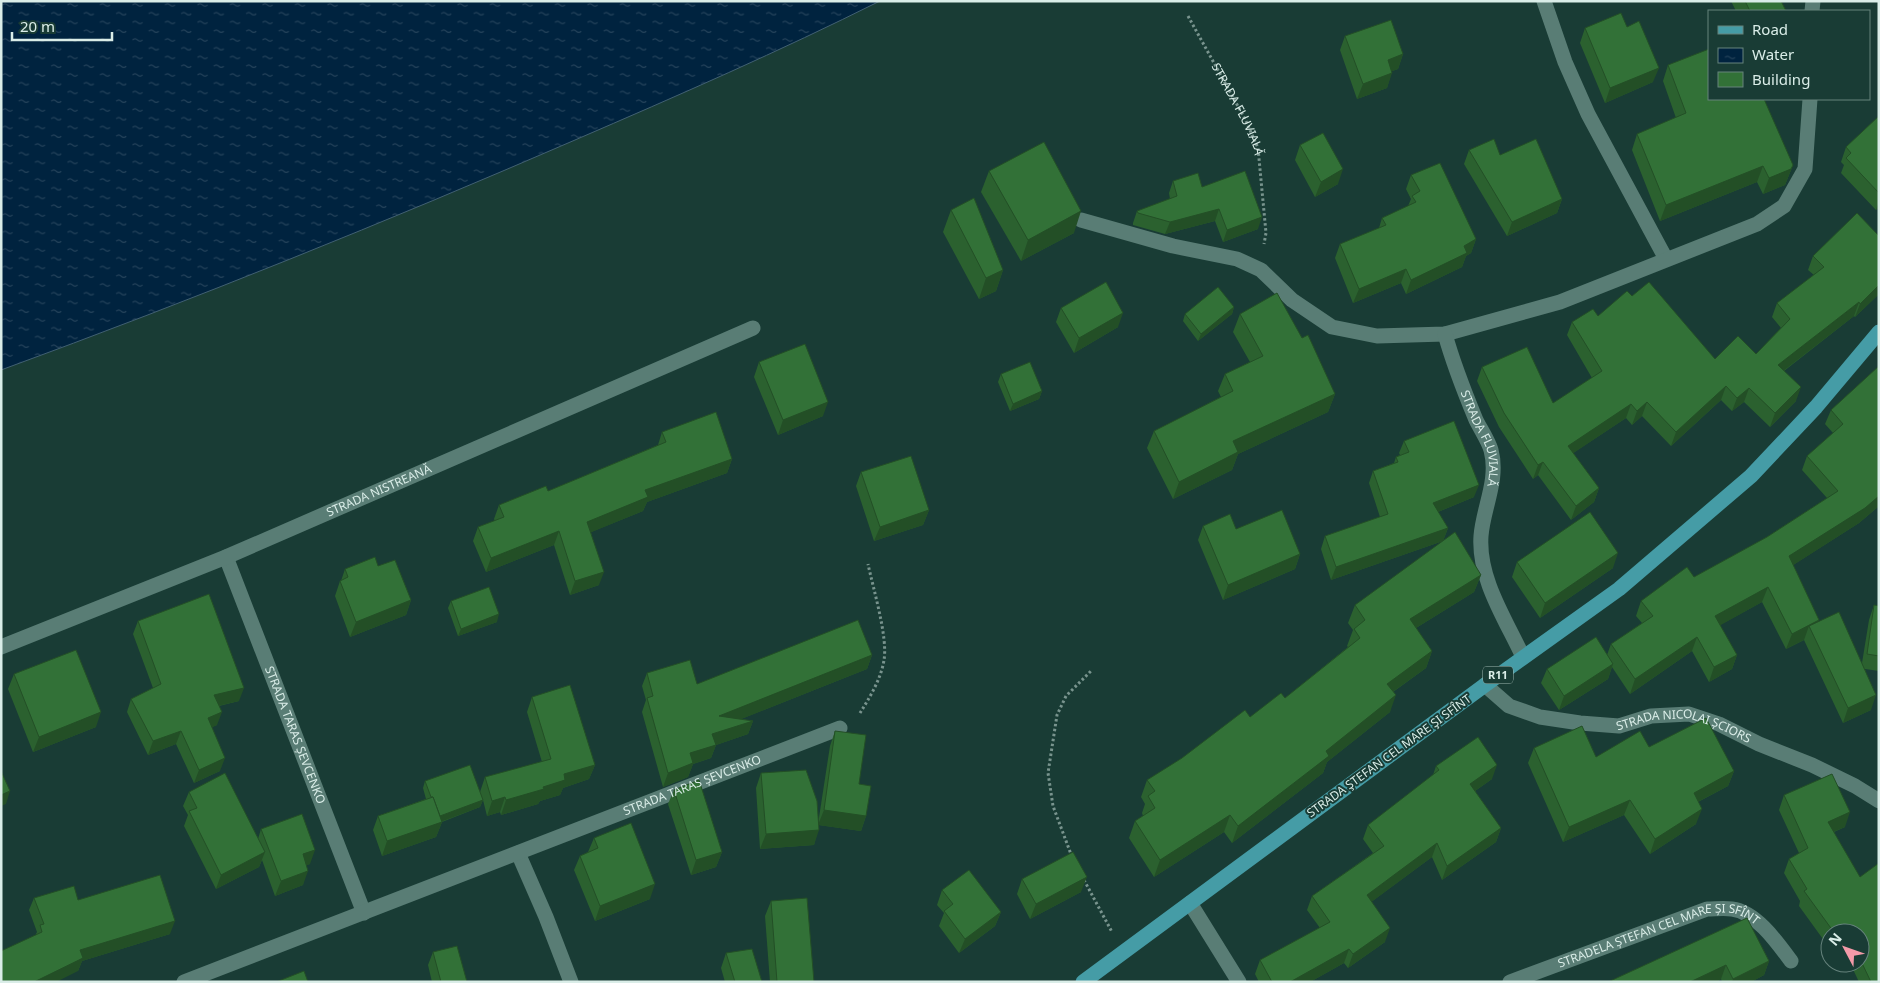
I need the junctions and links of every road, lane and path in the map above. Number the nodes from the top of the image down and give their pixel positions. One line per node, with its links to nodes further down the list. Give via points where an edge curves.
1 (1544, 1): 5 (street, via 1565,62 1588,114)
2 (1188, 16): 6 (path, STRADA FLUVIALĂ, via 1258,148 1266,233)
3 (1810, 100): 5 (street, via 1805,169 1784,206 1757,224)
4 (1081, 220): 6 (street, via 1173,246 1237,259)
5 (1666, 259): 9 (street, via 1560,302)
6 (1260, 270): 9 (street, via 1292,300 1332,327 1377,336)
7 (753, 328): 10 (street, STRADA NISTREANĂ)
8 (1879, 332): 13 (main road, STRADA ŞTEFAN CEL MARE ŞI SFÎNT / R11, via 1816,407 1751,476 1619,588)
9 (1445, 334): 13 (street, STRADA FLUVIALĂ, via 1454,366 1491,450 1492,486 1481,536 1484,572)
10 (226, 557): 12 (street, STRADA NISTREANĂ); 22 (street, STRADA TARAS ȘEVCENKO)
11 (868, 564): 16 (path, via 884,640 884,660 874,690 858,718)
12 (1, 647)
13 (1523, 657): 15 (main road, STRADA ŞTEFAN CEL MARE ŞI SFÎNT / R11)
14 (1092, 670): 19 (path, via 1066,696 1057,715 1048,774 1053,806)
15 (1485, 685): 17 (street, STRADA NICOLAI ȘCIORS, via 1509,706 1540,717 1580,723 1619,726 1651,716 1689,714 1812,766); 21 (main road, STRADA ŞTEFAN CEL MARE ŞI SFÎNT / R11)
16 (840, 728): 18 (street, STRADA TARAS ȘEVCENKO)
17 (1879, 801)
18 (518, 853): 22 (street, STRADA TARAS ȘEVCENKO); 26 (street)
19 (1074, 860)
20 (1082, 877): 23 (path)
21 (1190, 903): 23 (main road, STRADA ŞTEFAN CEL MARE ŞI SFÎNT / R11); 28 (street)
22 (364, 913): 25 (street, STRADA TARAS ȘEVCENKO)
23 (1123, 953): 27 (main road, STRADA ŞTEFAN CEL MARE ŞI SFÎNT / R11)
24 (1791, 961): 29 (street, STRADELA ȘTEFAN CEL MARE ȘI SFÎNT, via 1771,933 1751,918 1733,909 1707,909)
25 (184, 982)
26 (571, 982)
27 (1083, 982)
28 (1239, 982)
29 (1510, 982)

